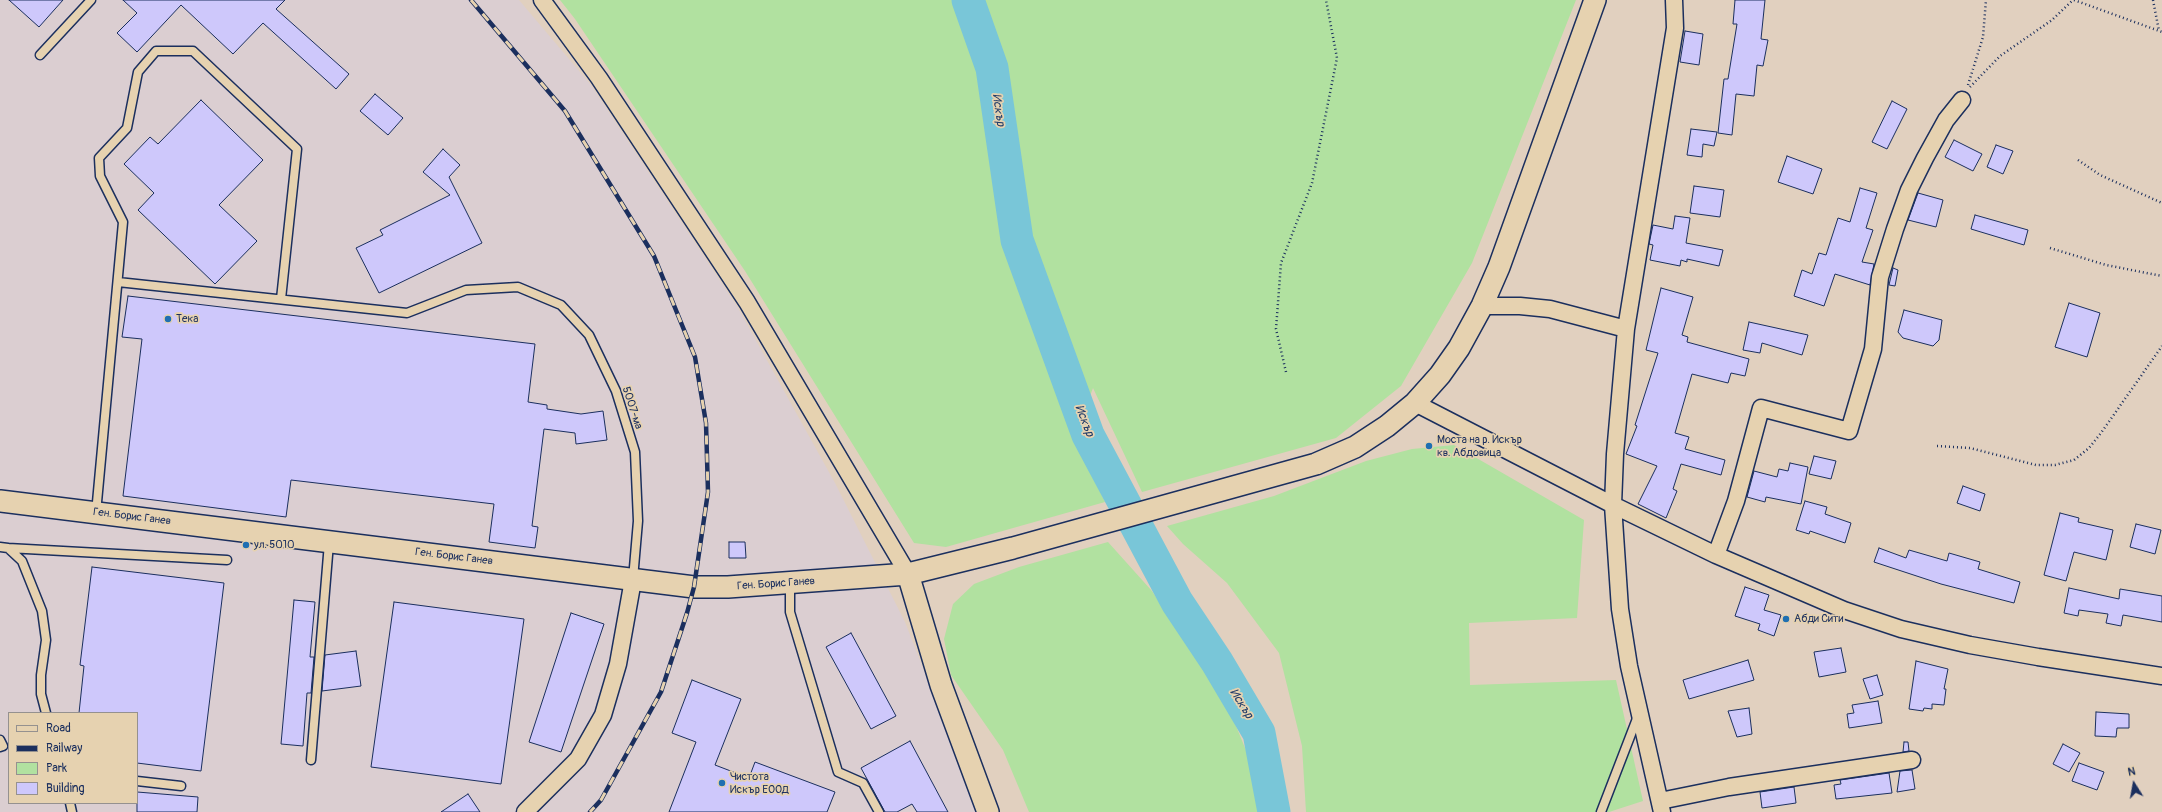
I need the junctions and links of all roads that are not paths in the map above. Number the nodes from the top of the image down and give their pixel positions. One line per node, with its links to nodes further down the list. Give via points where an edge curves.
1 (91, 0): 5 (lane)
2 (542, 0): 19 (street, via 599,78 747,302)
3 (1595, 0): 9 (street, Ген. Борис Ганев, via 1499,266)
4 (1674, 0): 10 (street, via 1675,28)
5 (40, 55)
6 (1962, 100): 17 (street, via 1946,120 1922,164 1909,190 1895,229 1880,277 1873,350 1849,431 1761,408 1736,501)
7 (118, 282): 8 (lane); 8 (lane, via 123,222 100,176 98,158 127,128 138,72 156,51 192,51 297,149); 14 (lane)
8 (281, 299): 20 (lane, 5007-ма, via 407,313 466,290 518,287 561,305 589,335 616,391 635,452 638,521)
9 (1482, 306): 10 (street, via 1550,309); 11 (street, Ген. Борис Ганев, via 1459,348 1440,375)
10 (1626, 329): 13 (street, via 1615,454)
11 (1415, 403): 13 (street); 19 (street, Ген. Борис Ганев, via 1355,447 1316,464 1013,548)
12 (0, 501): 14 (street, Ген. Борис Ганев)
13 (1614, 505): 17 (street); 24 (street, via 1620,609)
14 (96, 513): 15 (street, Ген. Борис Ганев)
15 (329, 542): 20 (street, Ген. Борис Ганев); 27 (lane)
16 (4, 547): 18 (lane); 23 (lane, via 22,561 42,611 46,640 41,694)
17 (1716, 555): 22 (street, via 1844,610 1901,629 2038,658)
18 (227, 560)
19 (908, 574): 21 (street, Ген. Борис Ганев); 34 (street, via 941,685)
20 (633, 580): 21 (street, Ген. Борис Ганев, via 694,587); 32 (street, via 618,664 603,715 578,758)
21 (790, 583): 33 (lane, via 790,612 838,772 863,783)
22 (2162, 676)
23 (46, 712)
24 (1639, 713): 31 (street); 35 (lane)
25 (0, 740): 26 (lane, via 3,746)
26 (0, 748)
27 (311, 760)
28 (1912, 760): 31 (street, via 1729,787)
29 (138, 781): 30 (lane)
30 (181, 786)
31 (1661, 806)
32 (525, 812)
33 (879, 812)
34 (988, 812)
35 (1602, 812)

